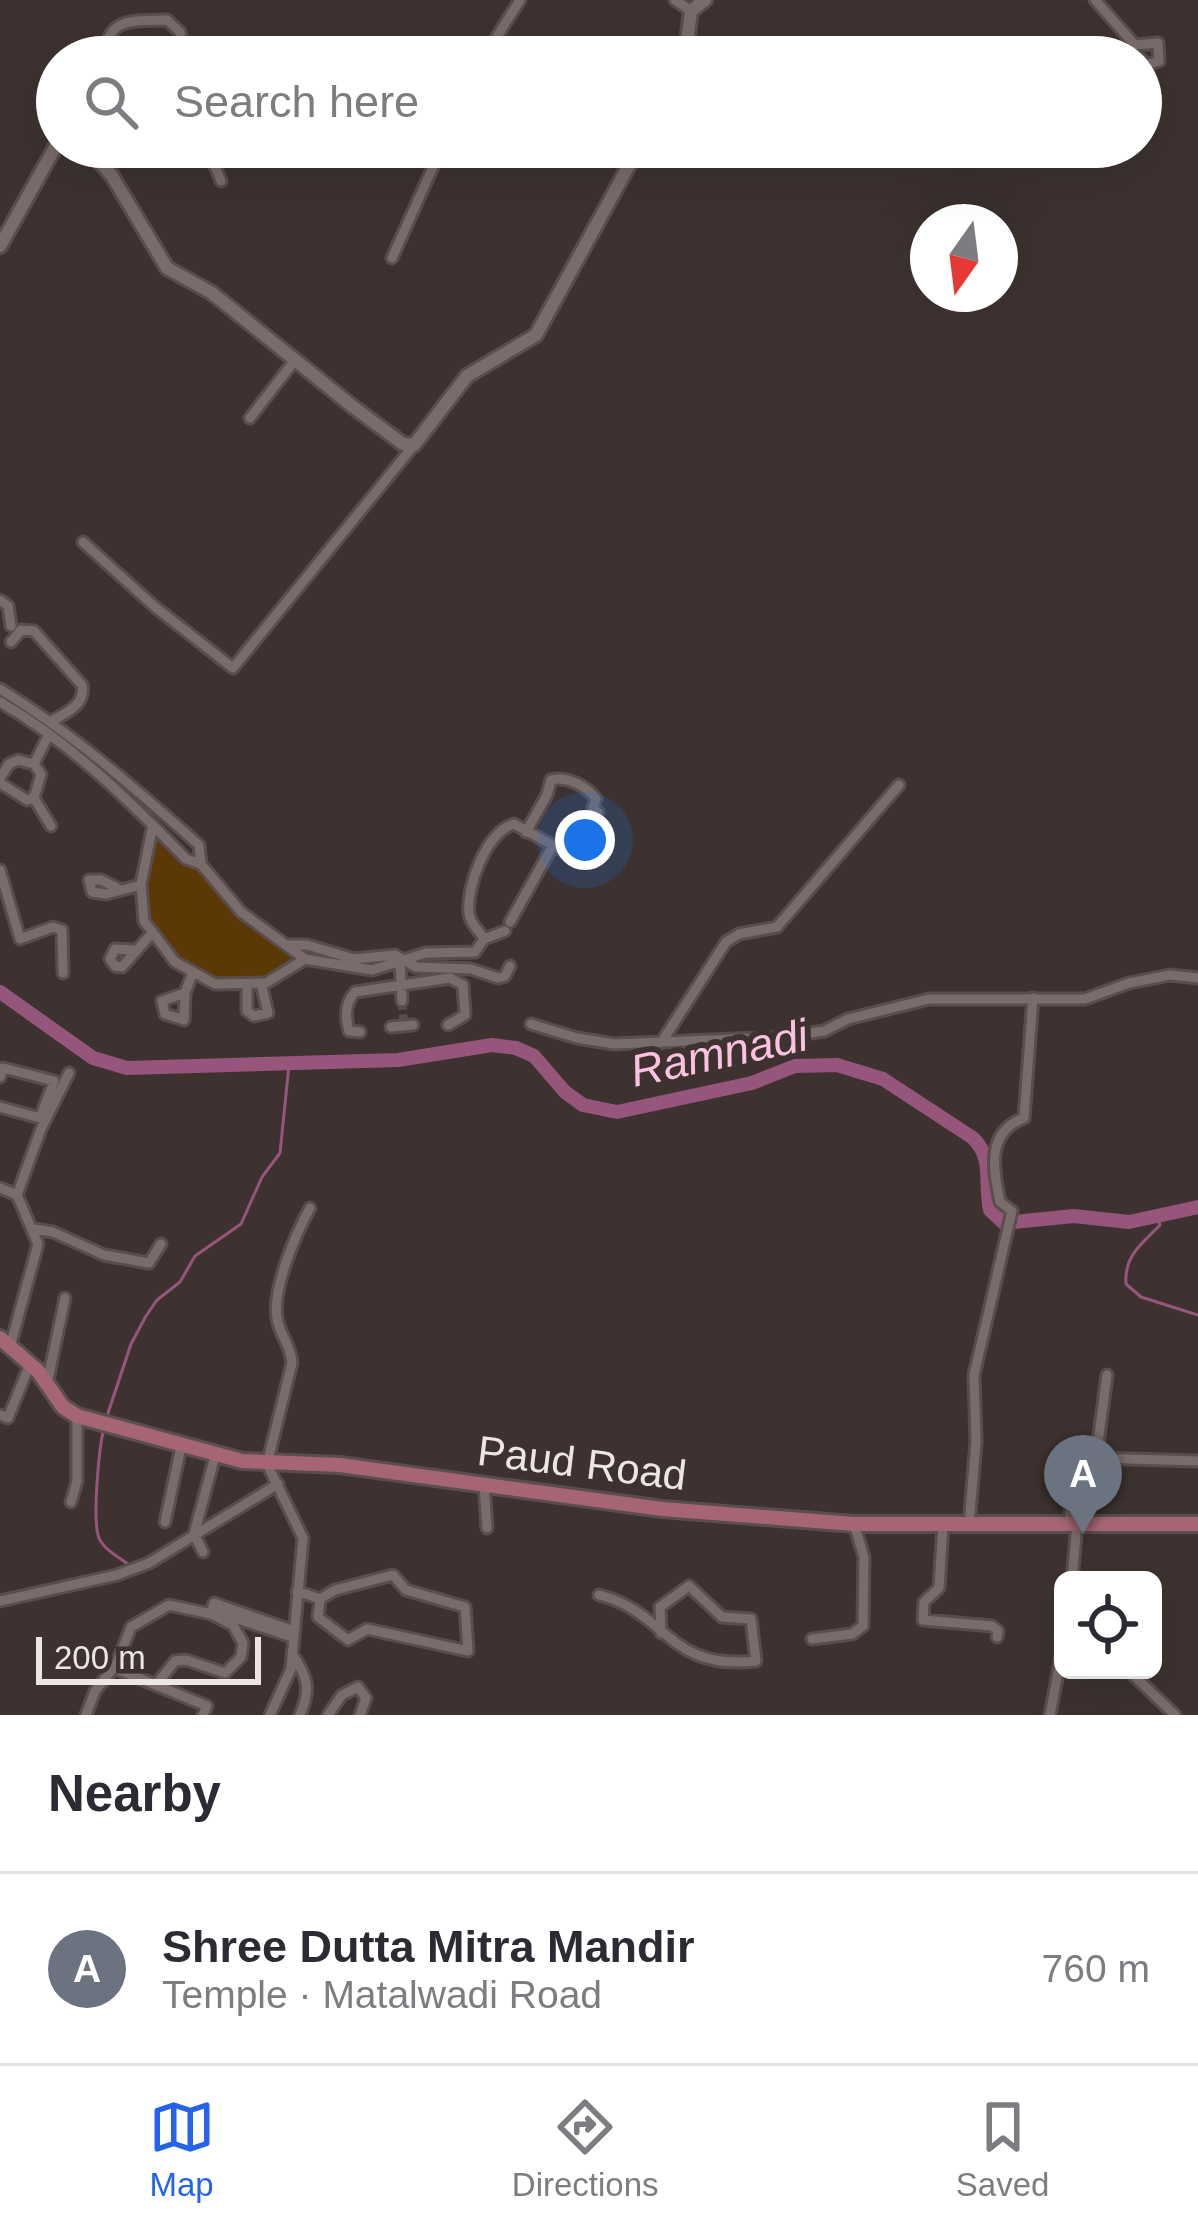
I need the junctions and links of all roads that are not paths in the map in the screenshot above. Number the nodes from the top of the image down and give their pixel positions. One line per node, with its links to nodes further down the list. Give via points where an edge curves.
1 (520, 0): 8 (street)
2 (675, 0): 5 (street)
3 (705, 0): 5 (street)
4 (1095, 0): 10 (street)
5 (691, 10): 9 (street)
6 (108, 36): 7 (street, via 128,22 167,20)
7 (181, 36)
8 (497, 36)
9 (688, 36)
10 (1127, 36)
11 (44, 168): 17 (street)
12 (106, 168): 19 (street, via 159,262)
13 (215, 168): 16 (street)
14 (433, 168): 18 (street)
15 (627, 168): 21 (street, via 536,335 467,376)
16 (221, 182)
17 (0, 246)
18 (392, 259)
19 (295, 360): 20 (street); 21 (street)
20 (250, 418)
21 (414, 445): 22 (street, via 233,668)
22 (83, 542)
23 (0, 600): 24 (street)
24 (11, 626)
25 (11, 642): 28 (street, via 21,630 34,631 82,685 78,704)
26 (0, 689): 28 (street)
27 (0, 702): 28 (street)
28 (50, 728): 29 (street); 33 (street); 37 (street, via 106,764 199,845)
29 (34, 764): 30 (street, via 9,764); 32 (street, via 41,774)
30 (0, 780): 32 (street)
31 (899, 785): 62 (street, via 777,927 726,942)
32 (34, 798): 34 (street)
33 (153, 825): 37 (street); 39 (street)
34 (51, 826)
35 (526, 832): 36 (street); 36 (street, via 551,780 591,792 598,812 574,850); 42 (street, via 505,827 470,883 469,913)
36 (551, 847): 42 (street, via 508,927)
37 (201, 864): 43 (street, via 241,912)
38 (0, 870): 49 (street, via 20,939 62,929)
39 (141, 885): 40 (street); 41 (street)
40 (117, 889)
41 (152, 932): 44 (street); 48 (street)
42 (484, 939): 46 (street, via 475,952)
43 (287, 945): 45 (street); 46 (street)
44 (134, 950)
45 (305, 959): 46 (street, via 372,970); 52 (street)
46 (403, 962): 47 (street, via 498,978); 53 (street)
47 (510, 966)
48 (193, 972): 51 (street, via 215,984); 54 (street)
49 (63, 973)
50 (1198, 978): 55 (street, via 1170,975 1085,999)
51 (247, 983): 52 (street); 52 (street, via 254,1016 268,1013)
52 (261, 983)
53 (401, 984): 56 (street); 59 (street, via 450,978 463,986 464,1015); 61 (street, via 355,992 347,1023)
54 (184, 993)
55 (1033, 998): 62 (street, via 928,999 824,1031); 91 (street, via 1024,1118 1008,1124 994,1146 1000,1202 1012,1211 974,1375)
56 (402, 1001)
57 (531, 1024): 62 (street, via 592,1041)
58 (412, 1025): 60 (street)
59 (448, 1025)
60 (391, 1028)
61 (360, 1032)
62 (661, 1043)
63 (68, 1072): 67 (street)
64 (0, 1078): 65 (street, via 6,1069 54,1083 40,1118)
65 (0, 1107)
66 (0, 1188): 67 (street)
67 (17, 1195): 69 (street)
68 (310, 1208): 82 (street, via 275,1313 292,1363)
69 (34, 1228): 70 (street, via 149,1263); 72 (street, via 38,1244)
70 (161, 1244)
71 (65, 1298): 75 (street)
72 (5, 1343): 73 (main road, Paud Road)
73 (30, 1364): 75 (main road, Paud Road); 76 (street, via 8,1418)
74 (1107, 1375): 80 (street)
75 (47, 1384): 77 (main road, Paud Road)
76 (0, 1415)
77 (76, 1416): 78 (main road, Paud Road); 85 (street)
78 (181, 1447): 79 (main road, Paud Road); 86 (street)
79 (215, 1456): 82 (main road, Paud Road); 93 (street)
80 (1096, 1458): 81 (street); 88 (street, via 1071,1457)
81 (1198, 1461)
82 (267, 1464): 83 (street); 84 (main road, Paud Road)
83 (278, 1484): 93 (street); 96 (street, via 302,1538)
84 (484, 1484): 87 (main road, Paud Road); 92 (street)
85 (71, 1502)
86 (165, 1522)
87 (854, 1524): 90 (main road, Paud Road); 104 (street, via 864,1557 863,1626)
88 (1073, 1524): 89 (main road, Paud Road); 91 (main road, Paud Road); 95 (street)
89 (1198, 1524)
90 (943, 1525): 91 (main road, Paud Road); 103 (street, via 939,1588 923,1602 923,1620 992,1626)
91 (969, 1525)
92 (488, 1528)
93 (194, 1534): 94 (street); 99 (street, via 117,1575)
94 (203, 1552)
95 (1072, 1571)
96 (297, 1591): 98 (street); 102 (street)
97 (599, 1595): 101 (street, via 619,1600)
98 (320, 1599): 98 (street, via 392,1575 406,1590 465,1607 468,1651 367,1629 348,1640 318,1617)
99 (0, 1601)
100 (212, 1609): 102 (street); 106 (street, via 169,1605 149,1614 131,1627); 109 (street, via 243,1642 235,1666 225,1673 176,1661)
101 (661, 1633): 101 (street, via 696,1656 756,1661 752,1619 722,1617 688,1586 660,1607)
102 (294, 1634): 105 (street)
103 (997, 1637)
104 (812, 1639)
105 (293, 1655): 112 (street); 113 (street, via 307,1676)
106 (116, 1664): 109 (street); 110 (street)
107 (1057, 1679): 116 (street)
108 (1137, 1679): 117 (street)
109 (156, 1685): 111 (street, via 207,1706)
110 (86, 1715)
111 (203, 1715)
112 (270, 1715)
113 (300, 1715)
114 (328, 1715): 115 (street, via 358,1687 366,1698)
115 (360, 1715)
116 (1050, 1715)
117 (1175, 1715)

